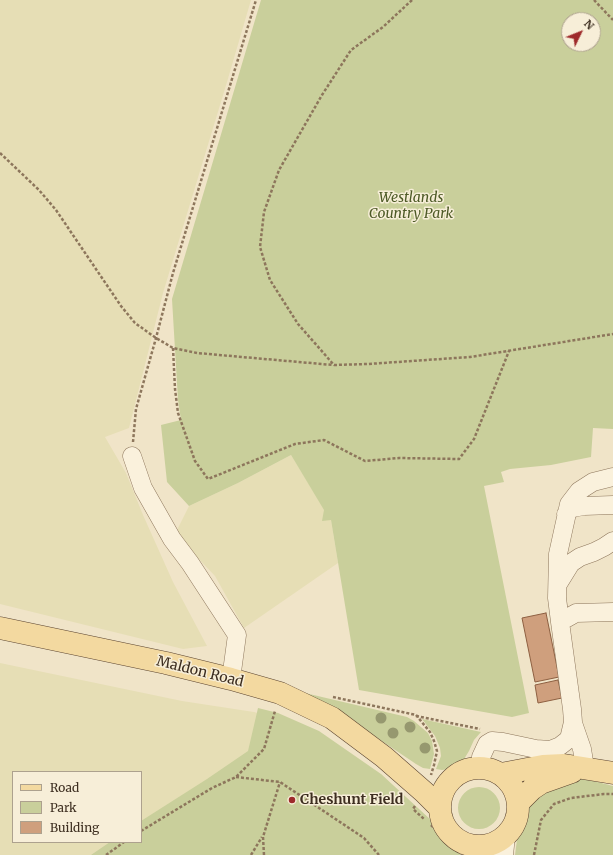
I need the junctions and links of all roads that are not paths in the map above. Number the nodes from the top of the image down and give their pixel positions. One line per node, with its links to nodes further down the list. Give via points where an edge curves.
1 (132, 456): 10 (street, via 143,488 172,539 237,635)
2 (613, 477): 4 (street, via 593,482 579,491 568,504)
3 (613, 505): 4 (street, via 572,508)
4 (566, 514): 6 (street, via 558,554)
5 (613, 541): 6 (street, via 571,563)
6 (557, 585): 8 (street)
7 (613, 612): 8 (street, via 576,613)
8 (560, 622): 11 (street)
9 (0, 628): 10 (main road, Maldon Road)
10 (232, 679): 12 (main road, Maldon Road, via 280,693 332,718)
11 (573, 722): 13 (street, via 570,739 550,750 492,741 487,744 481,757); 14 (street)
12 (384, 757): 17 (main road, Maldon Road, via 430,778); 19 (main road, Maldon Road, via 424,792)
13 (480, 768): 16 (main road); 17 (main road, via 461,772)
14 (585, 768): 15 (main road); 16 (main road, via 564,765 542,766); 18 (main road, via 541,783)
15 (613, 773)
16 (502, 774): 18 (main road, via 513,788)
17 (450, 781): 19 (main road)
18 (518, 803): 20 (main road, via 515,824)
19 (432, 817): 20 (main road, via 440,812 444,825 458,840 473,846)
20 (497, 848)

